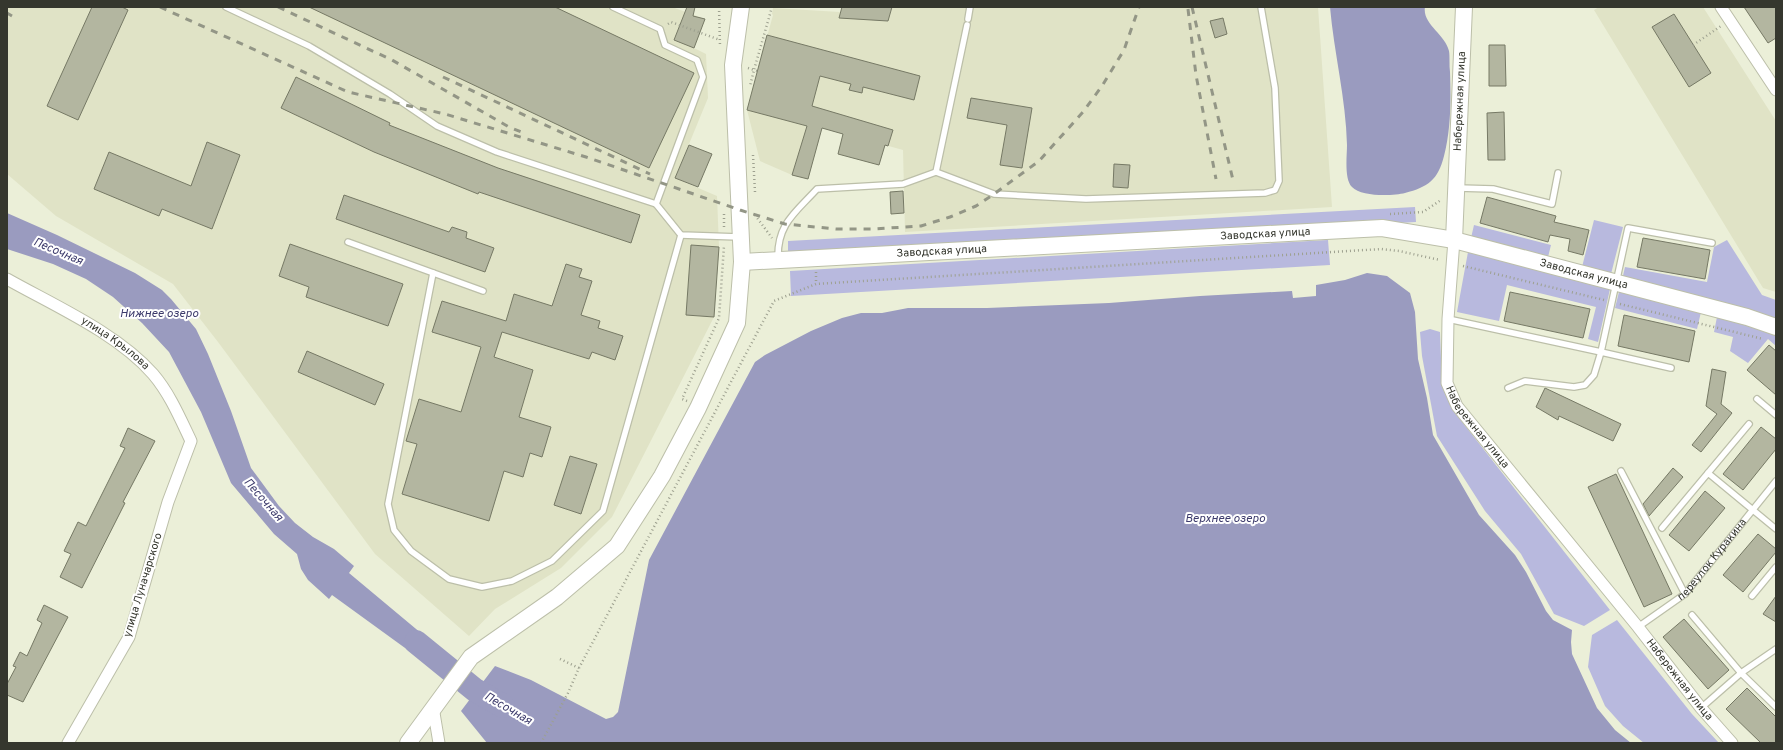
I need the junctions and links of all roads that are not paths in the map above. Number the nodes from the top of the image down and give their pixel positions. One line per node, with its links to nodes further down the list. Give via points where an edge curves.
1 (226, 7): 14 (lane, via 309,46 390,94 437,126 497,152)
2 (613, 7): 14 (lane, via 660,29 665,45 697,60 703,77)
3 (741, 7): 16 (main road, via 733,64)
4 (970, 7): 8 (lane)
5 (1261, 7): 11 (lane, via 1275,88 1279,181 1275,190 1265,193 1086,199 1010,195 994,194)
6 (1464, 7): 13 (main road, Набережная улица)
7 (1722, 7): 10 (street)
8 (968, 19)
9 (967, 25): 11 (lane)
10 (1776, 90)
11 (936, 172): 20 (lane, via 903,184 817,189 785,224 778,246)
12 (1558, 173): 13 (lane, via 1552,204 1493,189)
13 (1458, 188): 17 (main road, Набережная улица)
14 (656, 204): 15 (lane)
15 (681, 235): 16 (lane); 22 (lane, via 603,511 552,561 512,581 482,587 449,579 412,551 394,530 388,504)
16 (741, 237): 21 (main road)
17 (1454, 240): 20 (main road, Заводская улица, via 1382,228); 24 (main road, Заводская улица); 26 (street, Набережная улица)
18 (348, 242): 22 (lane)
19 (1712, 243): 24 (lane, via 1628,228)
20 (778, 261): 21 (main road, Заводская улица)
21 (742, 262): 48 (main road, via 737,324 698,408 662,476 617,546 557,597 471,657)
22 (433, 273): 25 (lane)
23 (7, 279): 34 (street, улица Крылова, via 111,338 135,357 153,374 170,399)
24 (1616, 282): 27 (main road, Заводская улица, via 1747,317); 28 (lane)
25 (483, 291)
26 (1448, 319): 28 (lane); 45 (street, Набережная улица, via 1447,383 1457,406)
27 (1774, 328)
28 (1601, 352): 29 (lane); 30 (lane, via 1594,375 1585,385 1574,388 1525,381)
29 (1671, 368)
30 (1508, 388)
31 (1757, 399): 32 (lane)
32 (1776, 415)
33 (1749, 424): 36 (lane)
34 (191, 441): 51 (street, улица Луначарского, via 168,502 129,637)
35 (1621, 471): 42 (lane)
36 (1708, 474): 38 (lane); 39 (lane)
37 (1776, 481): 38 (lane, переулок Куракина)
38 (1752, 509): 40 (lane); 42 (lane, переулок Куракина)
39 (1662, 528)
40 (1776, 529)
41 (1776, 568): 43 (lane)
42 (1685, 594): 45 (lane, переулок Куракина)
43 (1752, 596)
44 (1692, 615): 47 (lane)
45 (1638, 627): 50 (street, Набережная улица)
46 (1776, 649): 47 (lane)
47 (1742, 673): 49 (lane); 50 (lane)
48 (433, 707): 52 (main road); 53 (street)
49 (1776, 707)
50 (1701, 708): 54 (street, Набережная улица)
51 (68, 743)
52 (408, 743)
53 (439, 743)
54 (1732, 743)

